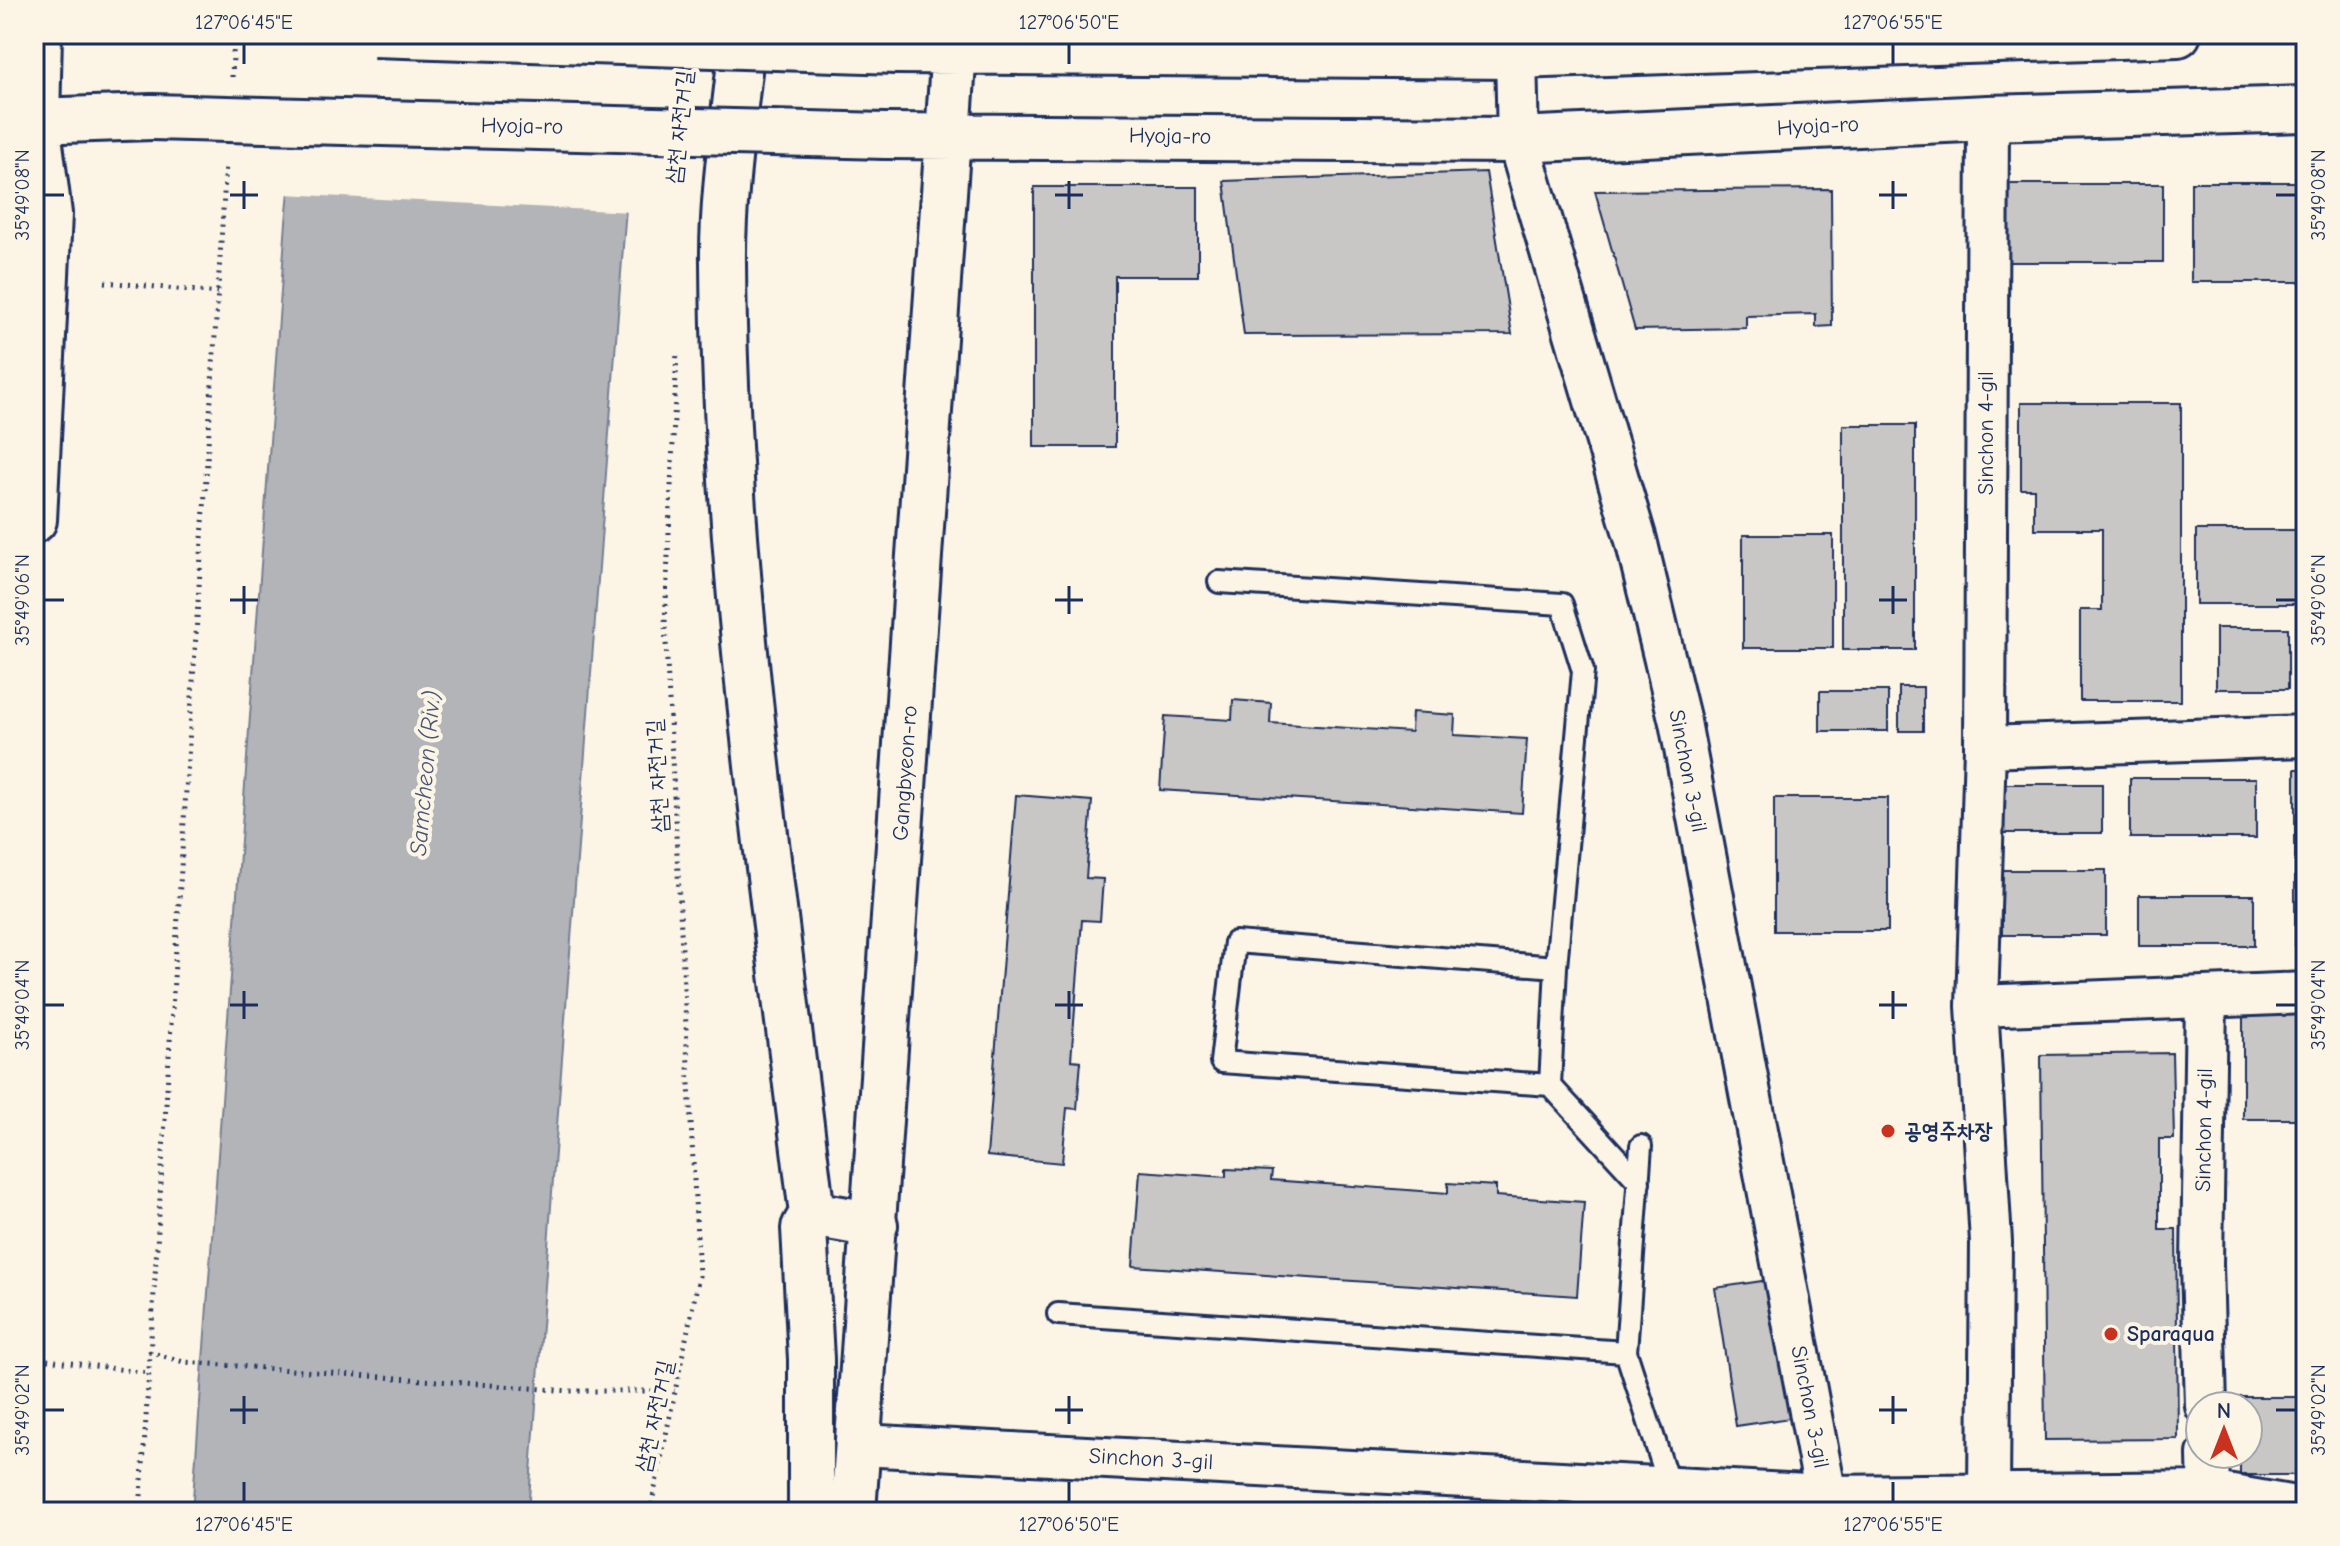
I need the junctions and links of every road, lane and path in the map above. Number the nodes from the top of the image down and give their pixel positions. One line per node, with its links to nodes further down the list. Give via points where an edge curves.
1 (39, 34): 12 (street)
2 (234, 34): 9 (path)
3 (374, 34): 7 (street, bridge, via 897,51)
4 (743, 34): 30 (street, via 723,260 731,483 750,701)
5 (2178, 34): 6 (street)
6 (1974, 39): 8 (street)
7 (955, 43): 8 (street); 13 (street, Gangbyeon-ro)
8 (1516, 56): 14 (street, Sinchon 3-gil)
9 (231, 80)
10 (2306, 109): 11 (street, Hyoja-ro)
11 (1988, 118): 14 (street, Hyoja-ro); 22 (street, Sinchon 4-gil)
12 (35, 121): 13 (street, Hyoja-ro, bridge, via 152,117); 19 (street, via 49,214)
13 (949, 134): 14 (street, Hyoja-ro); 31 (street, Gangbyeon-ro)
14 (1518, 140): 43 (street, Sinchon 3-gil, via 1636,540 1680,722)
15 (226, 156): 17 (path)
16 (105, 282): 17 (path)
17 (218, 293): 33 (path)
18 (678, 343): 38 (path, 삼천 자전거길, via 665,623 699,1276)
19 (34, 520)
20 (1219, 582): 23 (lane, via 1562,604 1583,671)
21 (2306, 736): 22 (street)
22 (1985, 747): 26 (street, Sinchon 4-gil)
23 (1556, 967): 27 (lane); 27 (lane, via 1235,942 1221,1062)
24 (2306, 993): 25 (street)
25 (2206, 997): 26 (street); 37 (street, Sinchon 4-gil)
26 (1977, 1006): 41 (street, Sinchon 4-gil, via 1991,1242)
27 (1550, 1085): 29 (lane)
28 (1641, 1146): 29 (lane)
29 (1639, 1182): 34 (lane)
30 (812, 1214): 31 (street); 47 (street, via 804,1228)
31 (875, 1225): 39 (street, Gangbyeon-ro)
32 (1058, 1314): 34 (lane)
33 (149, 1352): 36 (path); 38 (path, via 184,1362 555,1390)
34 (1626, 1352): 42 (lane)
35 (47, 1360): 36 (path)
36 (149, 1373): 45 (path)
37 (2206, 1390)
38 (675, 1391): 46 (path, 삼천 자전거길)
39 (860, 1445): 42 (street, Sinchon 3-gil); 48 (street, Gangbyeon-ro)
40 (2209, 1473): 41 (street, Sinchon 3-gil); 44 (street, Sinchon 3-gil)
41 (1989, 1494): 43 (street, Sinchon 3-gil)
42 (1658, 1500): 43 (street, Sinchon 3-gil)
43 (1824, 1504)
44 (2306, 1509)
45 (140, 1512)
46 (650, 1512)
47 (811, 1512)
48 (853, 1512)

